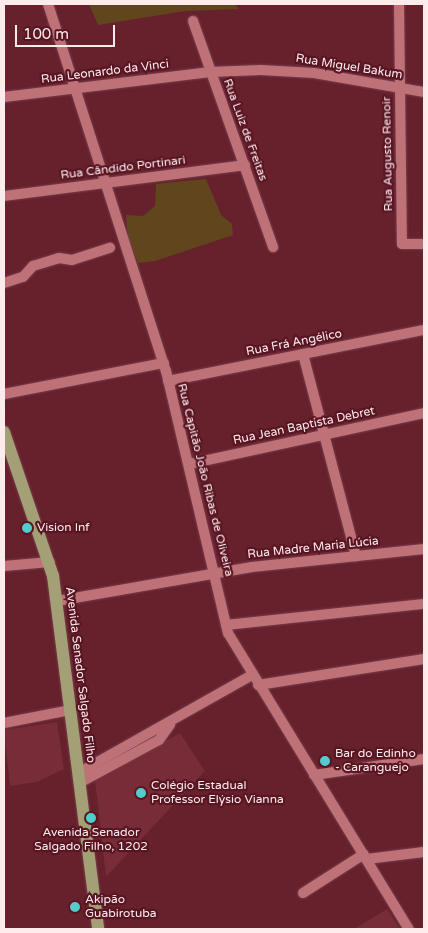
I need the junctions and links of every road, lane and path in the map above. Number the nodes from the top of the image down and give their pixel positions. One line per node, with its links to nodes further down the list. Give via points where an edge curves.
1 (48, 4): 6 (street, Rua Capitão João Ribas de Oliveira)
2 (399, 4): 5 (street, Rua Augusto Renoir)
3 (193, 21): 4 (street, Rua Luiz de Freitas)
4 (210, 72): 5 (street, Rua Miguel Bakum, via 303,71); 6 (street, Rua Leonardo da Vinci); 9 (street, Rua Luiz de Freitas)
5 (400, 87): 7 (street, Rua Miguel Bakum); 12 (street, Rua Augusto Renoir, via 402,244)
6 (74, 89): 8 (street, Rua Leonardo da Vinci); 10 (street, Rua Capitão João Ribas de Oliveira)
7 (424, 92)
8 (4, 97)
9 (245, 165): 10 (street, Rua Cândido Portinari); 13 (street, Rua Luiz de Freitas)
10 (103, 183): 11 (street, Rua Cândido Portinari); 18 (street, Rua Capitão João Ribas de Oliveira)
11 (4, 196)
12 (424, 244)
13 (273, 247)
14 (110, 248): 15 (street, via 72,260 59,258 34,266 23,277)
15 (4, 283)
16 (424, 333): 17 (street, Rua Frá Angélico)
17 (303, 354): 19 (street, Rua Frá Angélico); 23 (street)
18 (164, 363): 19 (street, Rua Capitão João Ribas de Oliveira); 20 (street)
19 (168, 380): 24 (street, Rua Capitão João Ribas de Oliveira)
20 (4, 394)
21 (424, 413): 23 (street, Rua Jean Baptista Debret)
22 (4, 432): 27 (main road, Avenida Senador Salgado Filho)
23 (325, 434): 24 (street, Rua Jean Baptista Debret); 26 (street)
24 (189, 464): 29 (street, Rua Capitão João Ribas de Oliveira)
25 (424, 549): 26 (street, Rua Madre Maria Lúcia)
26 (356, 556): 29 (street, Rua Madre Maria Lúcia)
27 (50, 562): 28 (street); 30 (main road, Avenida Senador Salgado Filho)
28 (4, 566)
29 (216, 573): 30 (street, Rua Madre Maria Lúcia); 32 (street, Rua Capitão João Ribas de Oliveira)
30 (57, 601): 36 (main road, Avenida Senador Salgado Filho)
31 (424, 604): 32 (street)
32 (226, 625): 34 (street, Rua Capitão João Ribas de Oliveira)
33 (424, 659): 35 (street)
34 (252, 675): 35 (street, Rua Capitão João Ribas de Oliveira); 40 (street, via 172,722 159,740)
35 (258, 685): 39 (street, Rua Capitão João Ribas de Oliveira)
36 (70, 710): 37 (street); 40 (main road, Avenida Senador Salgado Filho)
37 (4, 723)
38 (424, 759): 39 (street)
39 (314, 775): 42 (street, Rua Capitão João Ribas de Oliveira)
40 (79, 778): 44 (main road, Avenida Senador Salgado Filho)
41 (424, 852): 42 (street)
42 (365, 857): 43 (street); 45 (street, Rua Capitão João Ribas de Oliveira)
43 (303, 893)
44 (98, 929)
45 (409, 929)

